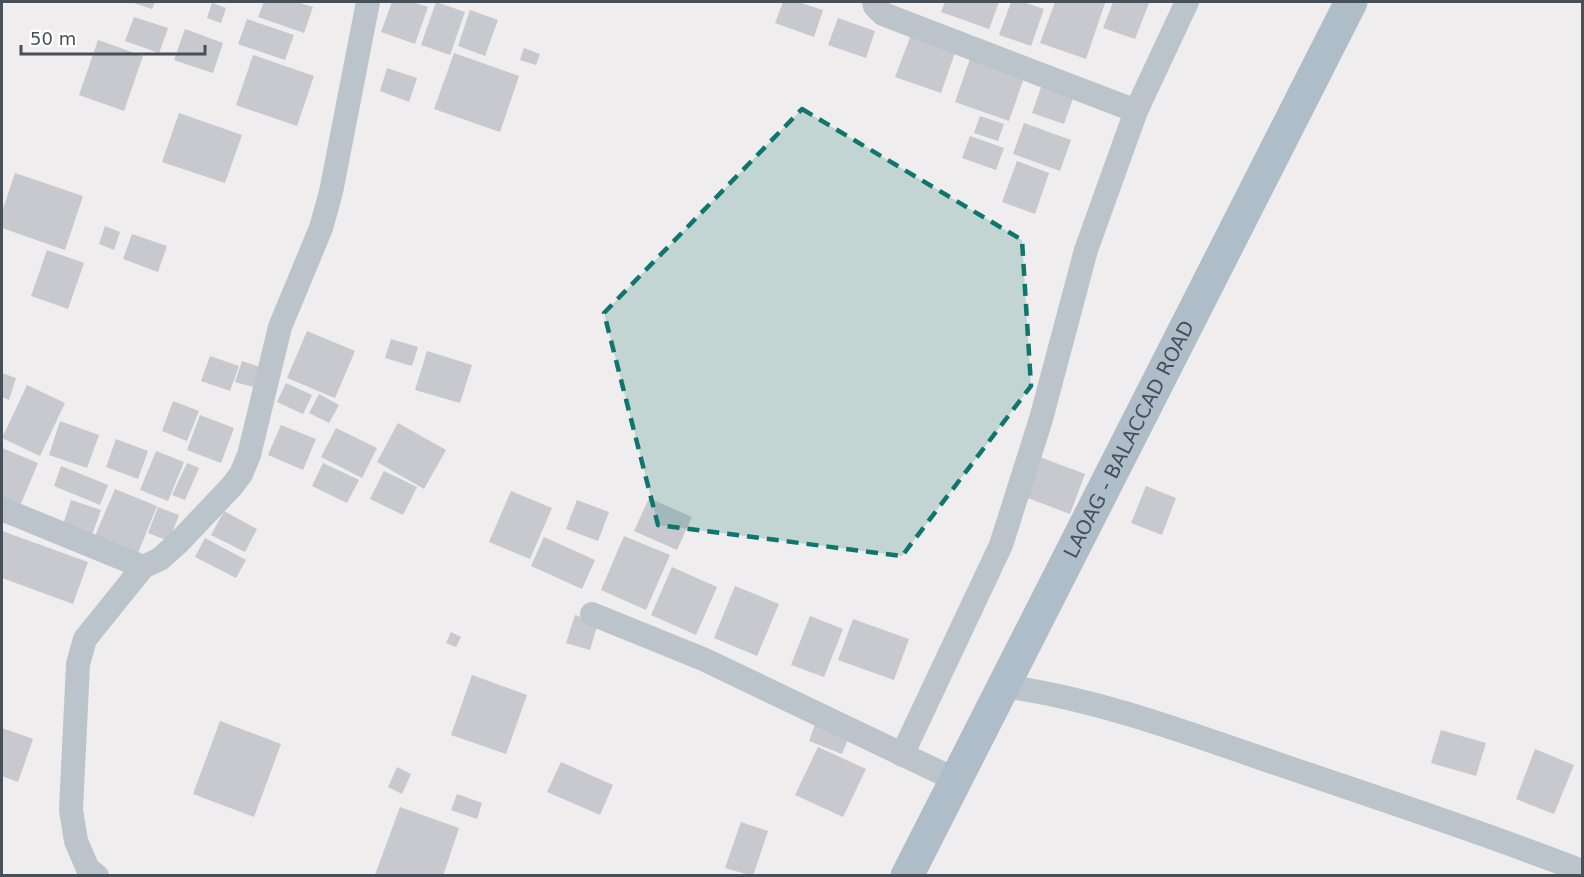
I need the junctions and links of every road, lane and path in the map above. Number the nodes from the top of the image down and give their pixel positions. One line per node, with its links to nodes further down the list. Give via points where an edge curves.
1 (368, 2): 7 (street, via 331,192 321,228 280,327 249,455 232,486 179,542 160,559)
2 (874, 2): 5 (street, via 883,14)
3 (1187, 2): 5 (street)
4 (1351, 2): 9 (main road, LAOAG - BALACCAD ROAD)
5 (1136, 111): 10 (street, via 1086,250 1005,535)
6 (2, 509): 7 (street)
7 (143, 567): 13 (street, via 94,625 85,639 78,664 71,810 76,842 88,869)
8 (592, 614): 10 (street, via 703,659)
9 (1003, 686): 11 (main road, LAOAG - BALACCAD ROAD); 12 (street, via 1081,700 1165,725)
10 (902, 755): 11 (street)
11 (956, 780): 14 (main road, LAOAG - BALACCAD ROAD)
12 (1582, 871)
13 (97, 876)
14 (907, 876)

